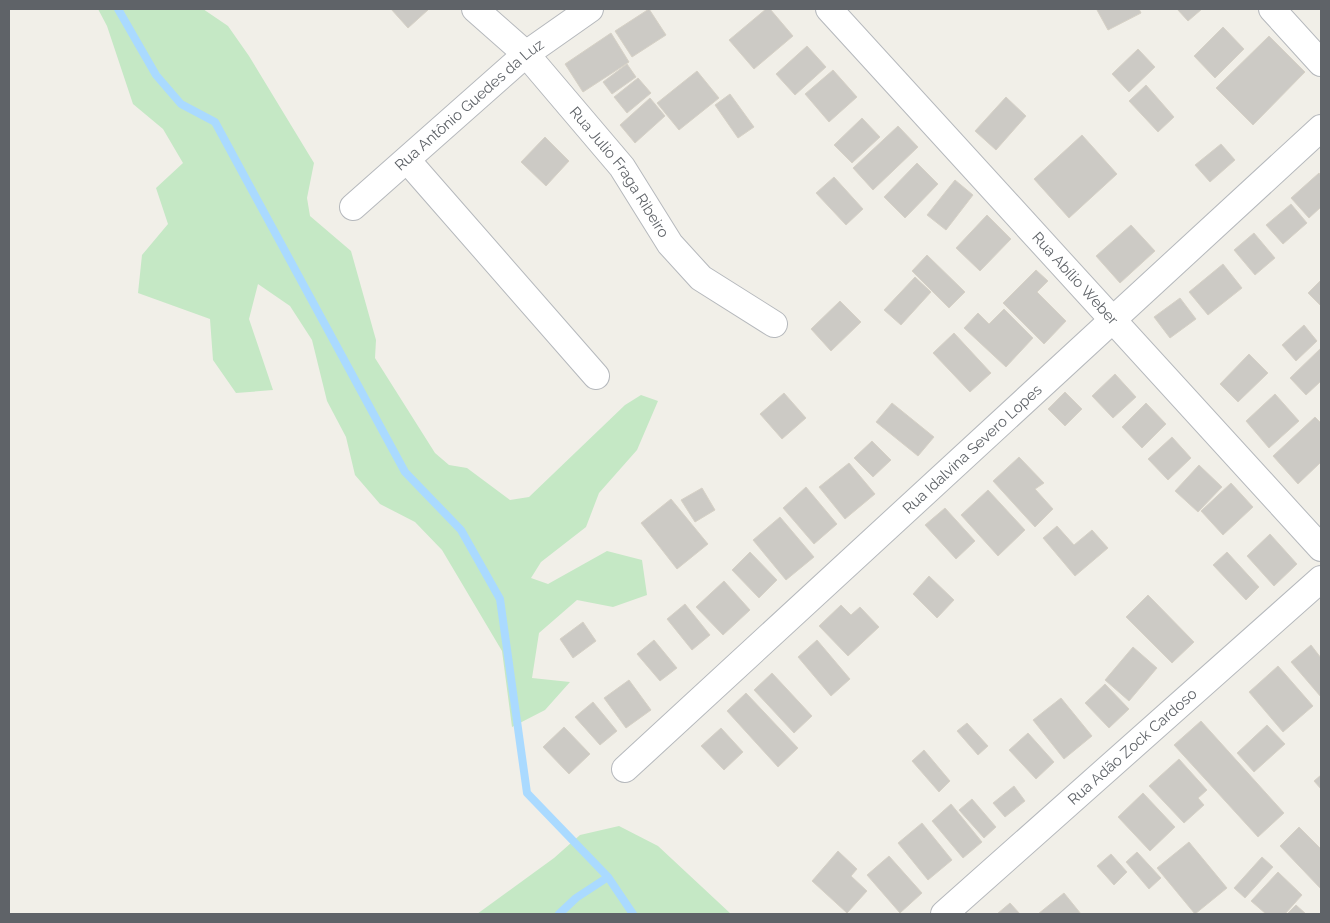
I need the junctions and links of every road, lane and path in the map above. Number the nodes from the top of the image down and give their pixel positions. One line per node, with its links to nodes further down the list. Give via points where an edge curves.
1 (475, 9): 5 (street, Rua Julio Fraga Ribeiro)
2 (590, 9): 5 (street, Rua Antônio Guedes da Luz)
3 (829, 9): 10 (street, Rua Abílio Weber)
4 (1272, 9): 6 (street)
5 (526, 54): 8 (street, Rua Antônio Guedes da Luz); 11 (street, Rua Julio Fraga Ribeiro, via 622,166 670,244 701,278)
6 (1321, 62)
7 (1321, 128): 10 (street, Rua Idalvina Severo Lopes)
8 (407, 160): 9 (street, Rua Antônio Guedes da Luz); 12 (street)
9 (353, 207)
10 (1113, 320): 13 (street, Rua Abílio Weber); 15 (street, Rua Idalvina Severo Lopes)
11 (774, 324)
12 (596, 376)
13 (1321, 548)
14 (1321, 579): 16 (street, Rua Adão Zock Cardoso)
15 (625, 769)
16 (944, 914)

